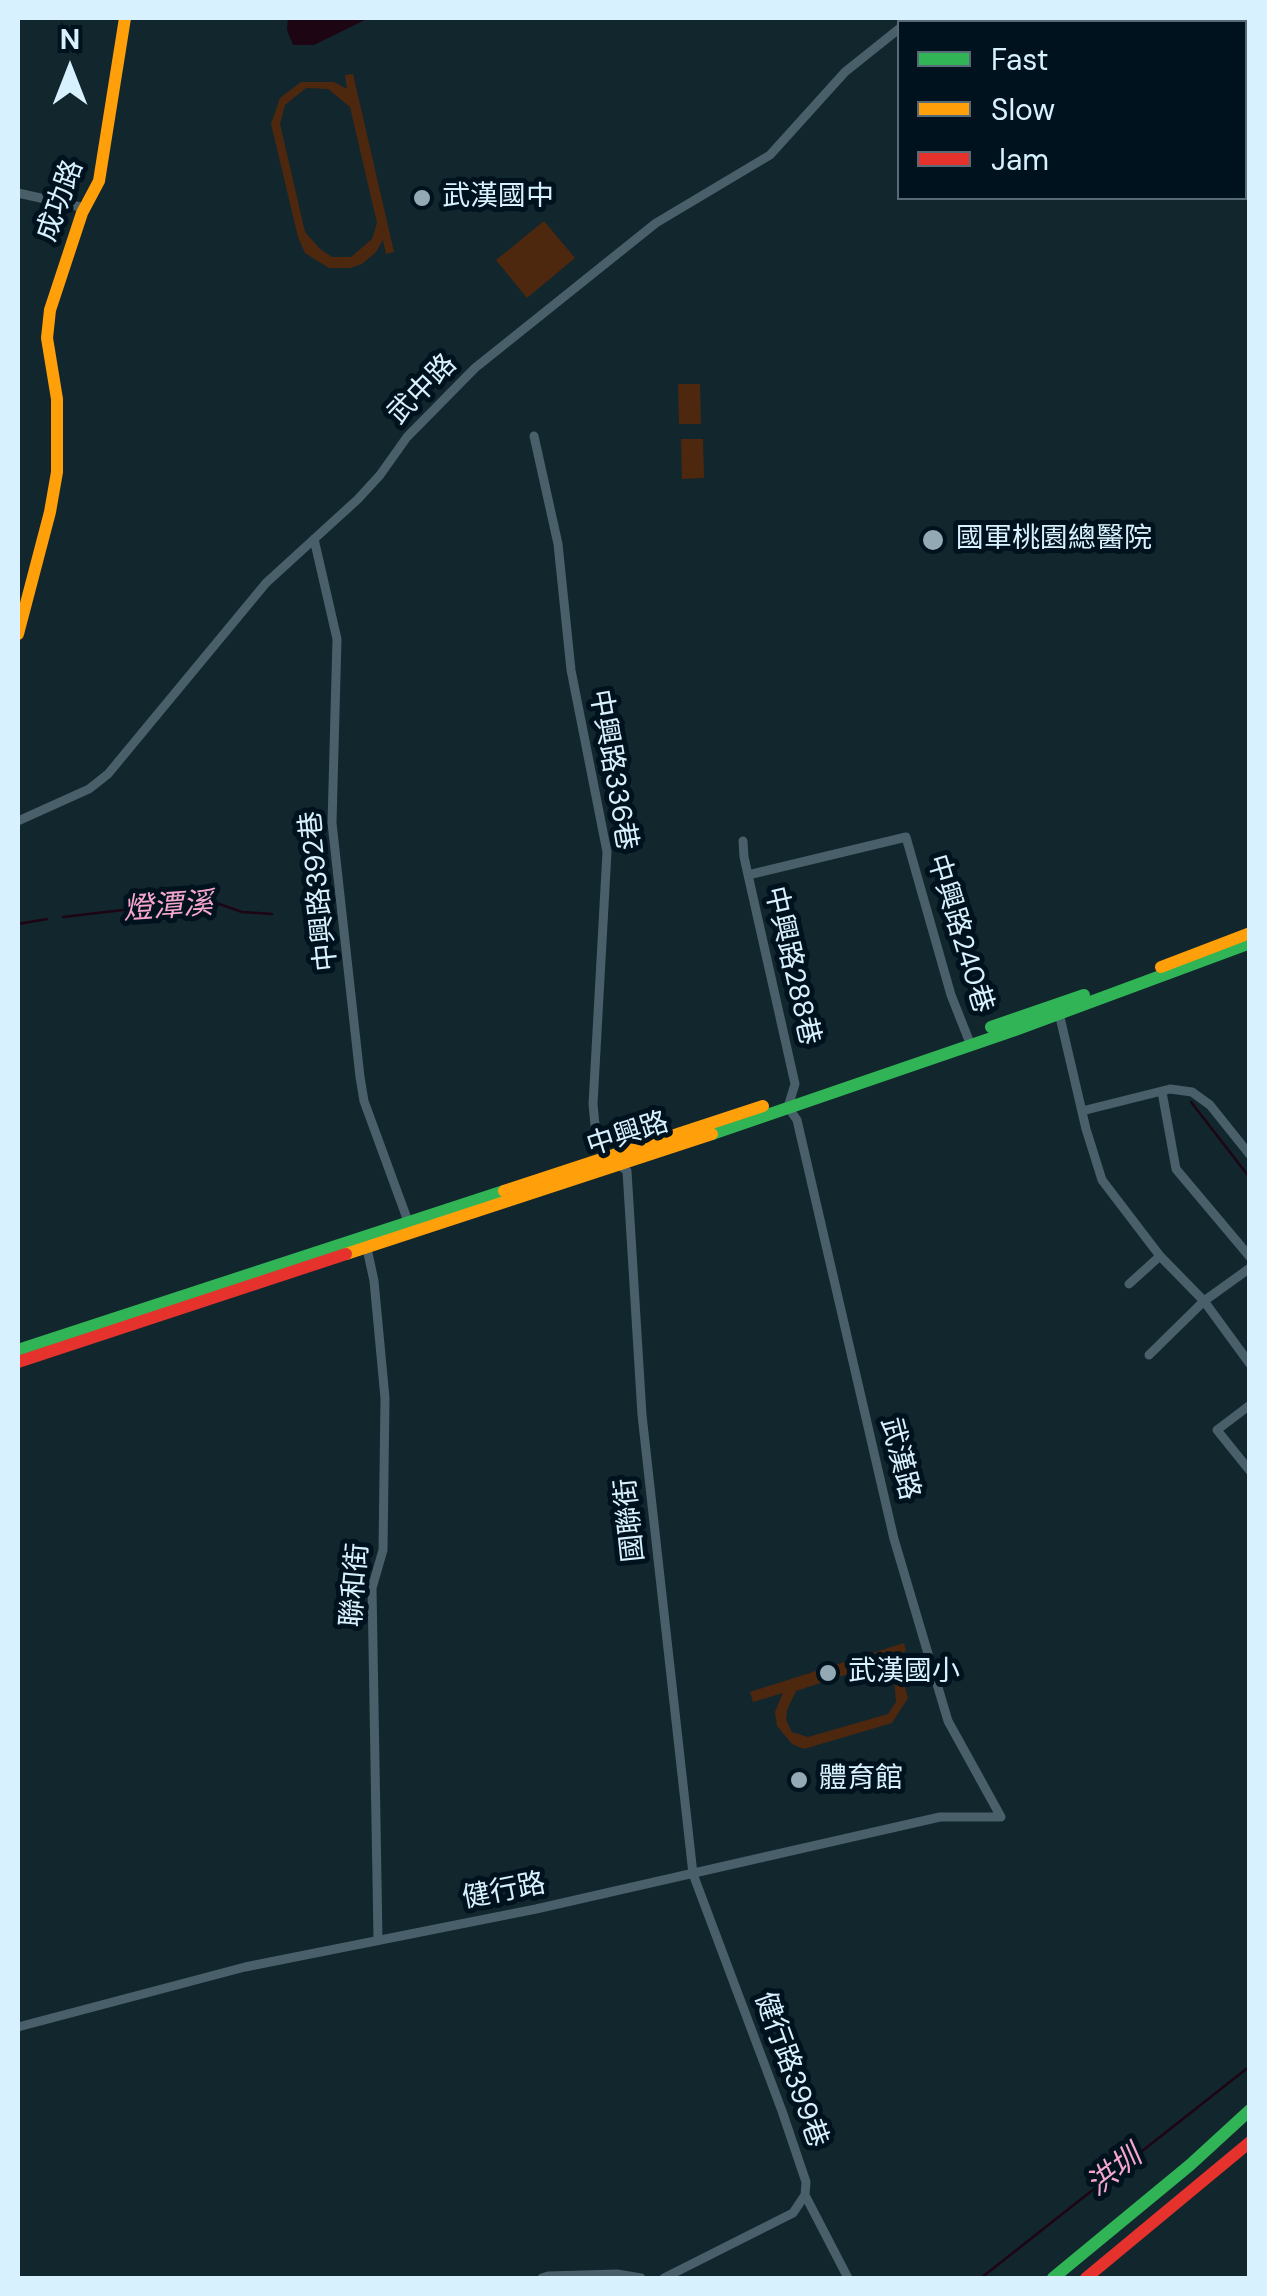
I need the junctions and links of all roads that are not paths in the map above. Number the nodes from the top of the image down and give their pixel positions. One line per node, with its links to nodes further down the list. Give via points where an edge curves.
1 (125, 18): 4 (main road, 成功路, via 99,181)
2 (897, 30): 6 (street, 武中路, via 845,72 770,155 656,223 475,368)
3 (18, 193): 4 (street)
4 (84, 208): 7 (main road, 成功路, via 50,310 57,472)
5 (534, 436): 19 (street, 中興路336巷, via 607,852 592,1104 597,1146)
6 (314, 539): 8 (street, 武中路, via 266,583 108,774); 20 (street, 中興路392巷, via 337,639 332,823 360,1077)
7 (18, 634)
8 (18, 821)
9 (743, 842): 10 (street, 中興路288巷)
10 (748, 875): 14 (street, 中興路240巷, via 906,837); 16 (street, 中興路288巷, via 794,1084)
11 (1250, 933): 14 (main road, 中興路)
12 (1250, 944): 13 (main road, 中興路)
13 (1060, 1013): 14 (main road, 中興路); 17 (street)
14 (968, 1039): 16 (main road, 中興路)
15 (1162, 1092): 17 (street); 18 (street, via 1192,1092); 23 (street, via 1176,1169)
16 (790, 1101): 19 (main road, 中興路); 33 (street, 武漢路, via 894,1539 948,1722)
17 (1082, 1111): 22 (street, via 1102,1180)
18 (1250, 1154)
19 (615, 1160): 20 (main road, 中興路); 34 (street, 國聯街, via 627,1171 642,1415)
20 (410, 1227): 21 (main road, 中興路)
21 (366, 1242): 27 (main road, 中興路); 29 (main road, 中興路); 35 (street, 聯和街, via 385,1412 383,1550 372,1588)
22 (1160, 1256): 25 (street); 26 (street)
23 (1250, 1258)
24 (1250, 1268): 26 (street)
25 (1129, 1284)
26 (1204, 1301): 28 (street); 30 (street)
27 (18, 1350)
28 (1149, 1354)
29 (18, 1362)
30 (1250, 1364)
31 (1250, 1406): 32 (street, via 1217,1430)
32 (1250, 1471)
33 (1001, 1817): 34 (street, 健行路, via 940,1817)
34 (693, 1874): 35 (street, 健行路); 39 (street, 健行路399巷, via 782,2112)
35 (378, 1940): 36 (street, 健行路, via 149,1990)
36 (18, 2027)
37 (1250, 2110): 44 (main road)
38 (1250, 2142): 45 (main road)
39 (805, 2195): 42 (street, via 793,2213); 43 (street, 健行路399巷)
40 (542, 2278): 41 (street)
41 (641, 2278)
42 (664, 2278)
43 (848, 2278)
44 (1053, 2278)
45 (1086, 2278)

